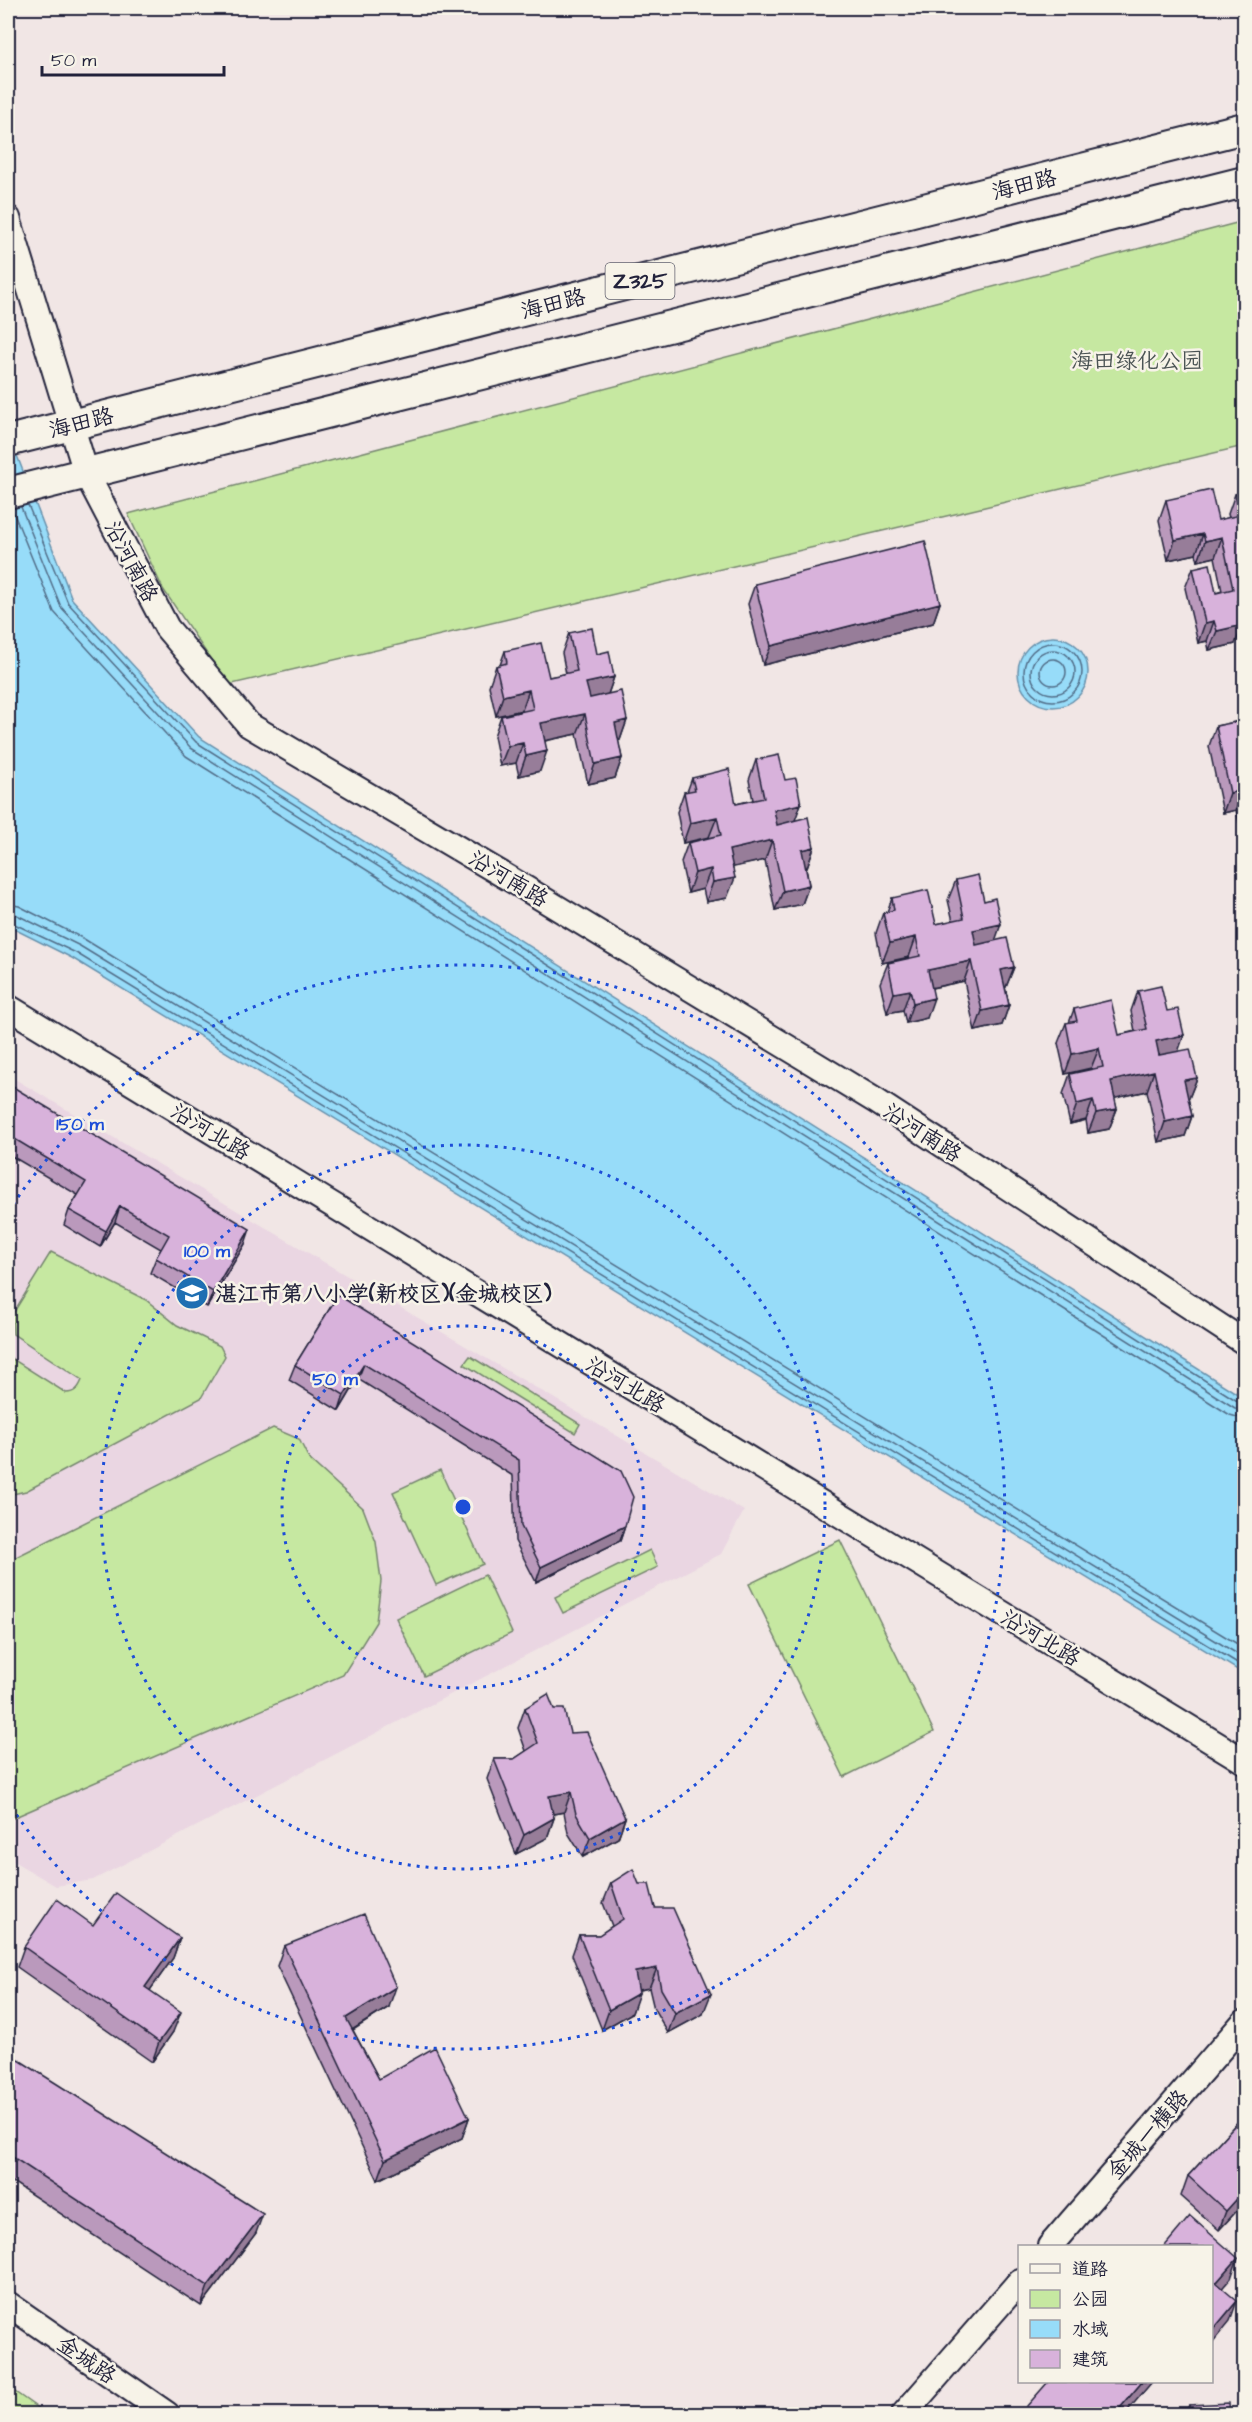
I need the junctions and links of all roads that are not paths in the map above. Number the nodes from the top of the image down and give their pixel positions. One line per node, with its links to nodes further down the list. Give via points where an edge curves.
1 (1245, 128): 4 (main road, 海田路 / Z325)
2 (1245, 182): 6 (main road, Z325)
3 (8, 218): 4 (street, 沿河南路)
4 (70, 425): 5 (main road, 海田路 / Z325); 6 (street, 沿河南路)
5 (21, 438)
6 (75, 475): 7 (main road, Z325); 9 (street, 沿河南路, via 167,628 249,725 876,1101)
7 (8, 493)
8 (8, 1007): 10 (street, 沿河北路)
9 (1245, 1342)
10 (1245, 1761)
11 (1245, 2022): 12 (street, 金城一横路)
12 (1052, 2245)
13 (1018, 2284): 16 (street)
14 (8, 2304): 15 (street, 金城路)
15 (167, 2415)
16 (904, 2415)

